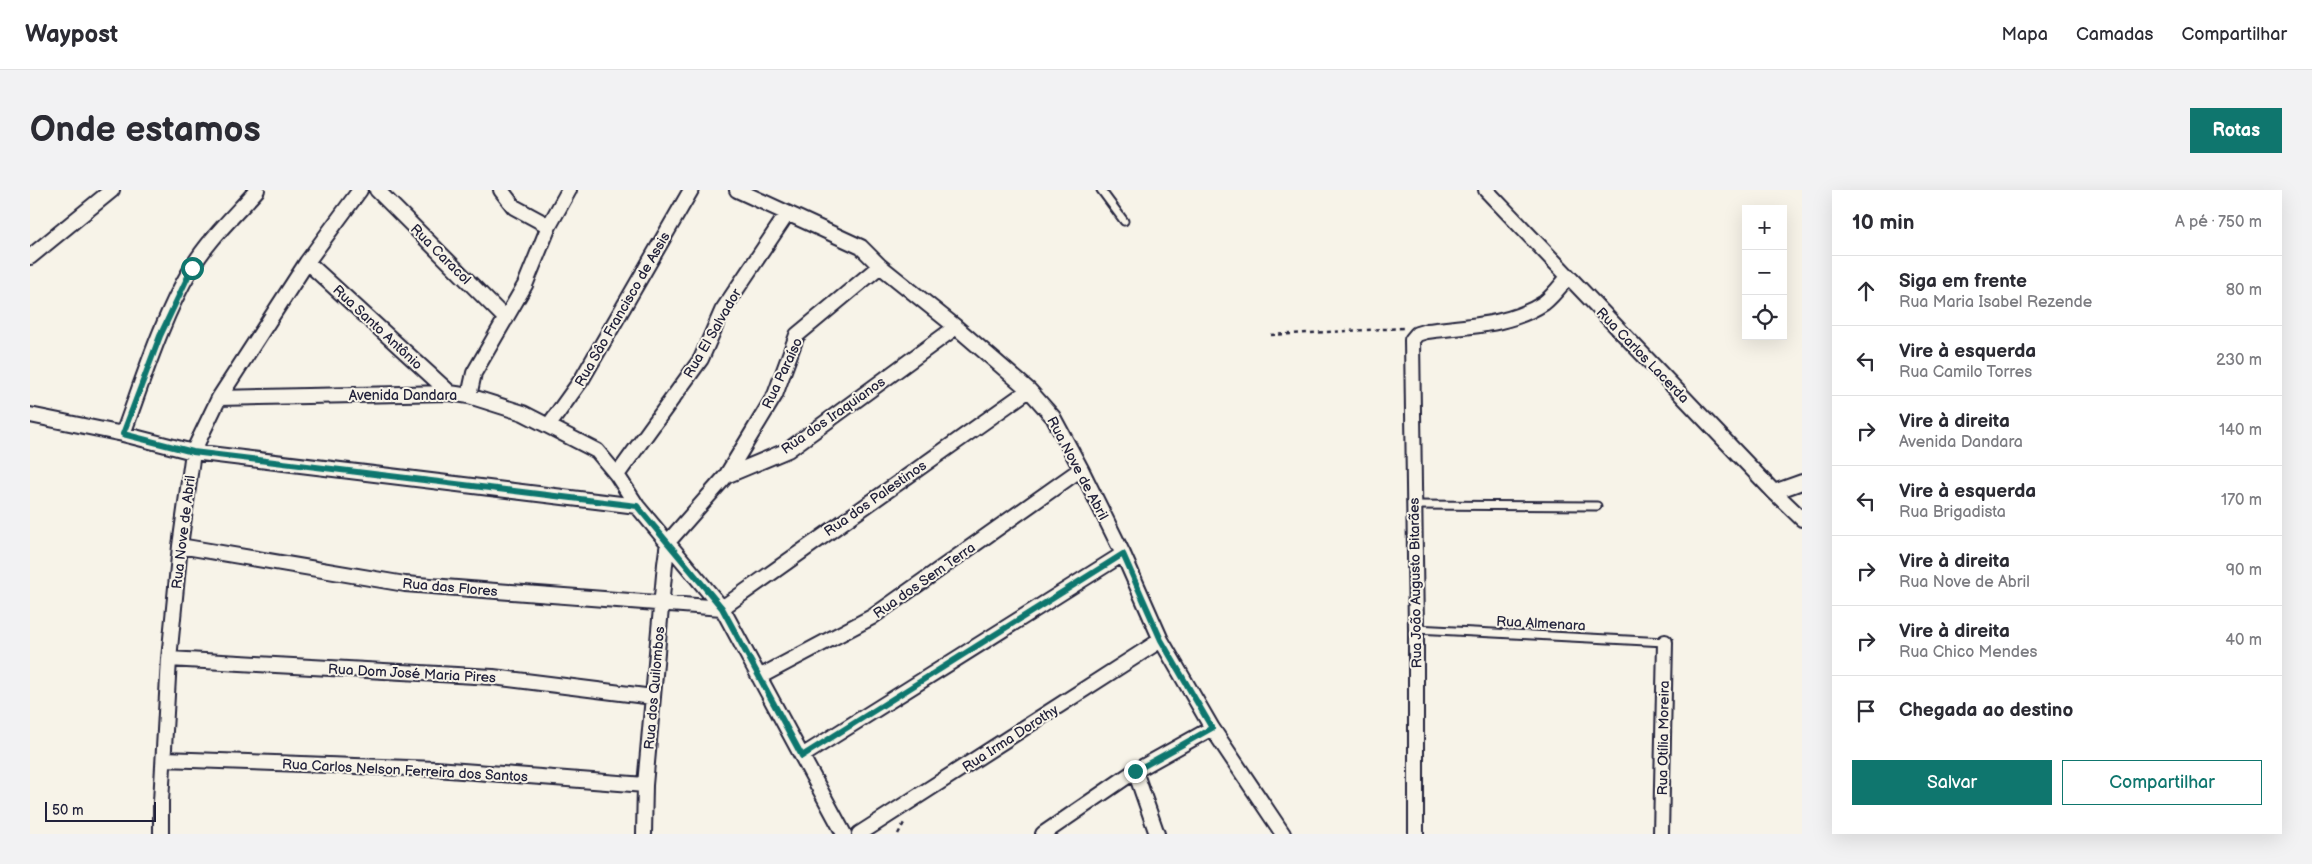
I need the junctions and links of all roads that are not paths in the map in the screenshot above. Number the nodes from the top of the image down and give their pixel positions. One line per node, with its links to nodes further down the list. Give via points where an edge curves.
1 (112, 190): 14 (street)
2 (257, 190): 26 (street, via 192,268 160,336)
3 (360, 190): 15 (street, Rua Nove de Abril)
4 (377, 190): 18 (street, Rua Caracol)
5 (501, 190): 13 (street, via 514,207)
6 (569, 190): 13 (street)
7 (690, 190): 25 (street, Rua Sâo Francisco de Assis, via 582,379)
8 (736, 190): 11 (street, Rua Nove de Abril)
9 (1101, 190): 12 (lane)
10 (1486, 190): 17 (street, Rua Carlos Lacerda)
11 (787, 214): 16 (street, Rua Nove de Abril, via 861,247); 29 (street, Rua El Salvador, via 722,311 701,359)
12 (1124, 220)
13 (549, 226): 18 (street, via 525,285)
14 (30, 257)
15 (307, 262): 21 (street, Rua Santo Antônio); 23 (street, Rua Nove de Abril)
16 (880, 266): 19 (street, Rua Nove de Abril); 30 (street, Rua Paraíso, via 797,335 775,395)
17 (1568, 277): 32 (street, Rua Carlos Lacerda); 33 (street, Rua João Augusto Bitarães, via 1545,302 1519,316 1494,324 1417,334 1412,340)
18 (506, 319): 22 (street, via 474,373)
19 (956, 327): 20 (street, Rua Nove de Abril); 30 (street, Rua dos Iraquianos, via 788,450)
20 (1029, 390): 28 (street, Rua Nove de Abril, via 1053,417); 41 (street, Rua dos Palestinos)
21 (450, 393): 22 (street, Avenida Dandara); 23 (street, Avenida Dandara)
22 (469, 396): 25 (street, Avenida Dandara, via 523,413)
23 (219, 398): 27 (street, Rua Nove de Abril)
24 (30, 415): 26 (street)
25 (548, 425): 29 (street, Avenida Dandara, via 597,450)
26 (123, 434): 27 (street)
27 (193, 452): 34 (street); 38 (street, Rua Nove de Abril)
28 (1081, 469): 39 (street, Rua Nove de Abril); 46 (street, Rua dos Sem Terra, via 872,617)
29 (617, 475): 34 (street, Avenida Dandara)
30 (726, 476): 37 (street, Rua dos Iraquianos)
31 (1802, 482): 32 (street)
32 (1774, 492): 36 (street, Rua Carlos Lacerda)
33 (1414, 505): 35 (lane); 42 (street, Rua João Augusto Bitarães)
34 (637, 506): 37 (street, Avenida Dandara)
35 (1598, 506)
36 (1802, 519)
37 (668, 542): 40 (street, Rua dos Quilombos); 41 (street, Avenida Dandara)
38 (180, 546): 40 (street, Rua das Flores, via 405,584); 45 (street, Rua Nove de Abril)
39 (1123, 554): 43 (street, Rua Nove de Abril); 49 (street)
40 (662, 603): 41 (street, Rua das Flores); 47 (street, Rua dos Quilombos)
41 (722, 608): 46 (street, Avenida Dandara)
42 (1416, 629): 44 (lane, Rua Almenara); 60 (street, Rua João Augusto Bitarães)
43 (1161, 640): 48 (street, Rua Nove de Abril); 56 (street, Rua Irma Dorothy)
44 (1665, 642): 61 (street, Rua Otília Moreira)
45 (169, 659): 47 (street, Rua Dom José Maria Pires, via 493,677); 50 (street, Rua Nove de Abril)
46 (759, 677): 49 (street, Avenida Dandara)
47 (653, 697): 52 (street, Rua dos Quilombos)
48 (1212, 728): 51 (street); 59 (street, Rua Nove de Abril)
49 (802, 756): 55 (street, Avenida Dandara)
50 (164, 759): 52 (street, Rua Carlos Nelson Ferreira dos Santos, via 436,769); 53 (street, Rua Nove de Abril)
51 (1135, 771): 57 (street); 58 (street)
52 (646, 785): 54 (street, Rua dos Quilombos)
53 (161, 834)
54 (644, 834)
55 (844, 834)
56 (859, 834)
57 (1043, 834)
58 (1157, 834)
59 (1283, 834)
60 (1416, 834)
61 (1661, 834)

